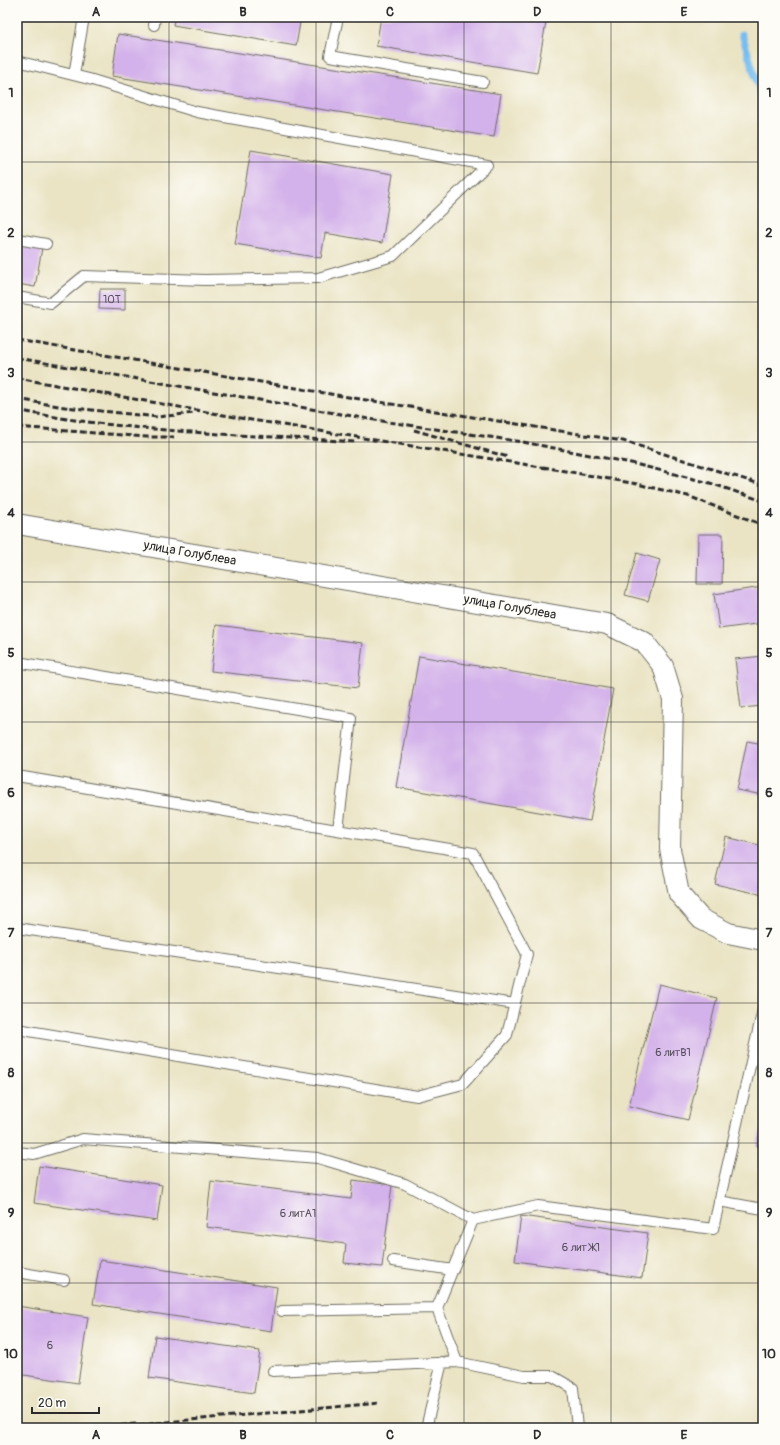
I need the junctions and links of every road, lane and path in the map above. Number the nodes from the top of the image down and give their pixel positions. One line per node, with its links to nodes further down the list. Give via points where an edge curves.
1 (84, 17): 4 (lane)
2 (338, 17): 5 (lane, via 330,56)
3 (17, 61): 4 (lane)
4 (74, 75): 8 (lane, via 197,112 487,165 393,256 318,278 205,280 84,276 52,303)
5 (483, 82)
6 (17, 239): 7 (lane)
7 (46, 244)
8 (17, 297)
9 (17, 524): 14 (street, улица Голублева, via 607,624 644,642 663,666 673,699 670,849 679,894 701,919 728,933)
10 (17, 662): 12 (lane, via 351,718)
11 (17, 776): 12 (lane)
12 (338, 830): 15 (lane, via 473,853 527,954)
13 (17, 928): 15 (lane)
14 (763, 940)
15 (515, 1004): 17 (lane, via 507,1035 463,1084 417,1096)
16 (763, 1009): 19 (lane)
17 (17, 1029)
18 (17, 1152): 21 (lane, via 34,1154 83,1139 318,1158 405,1184)
19 (719, 1201): 20 (lane); 21 (lane, via 713,1229 538,1206)
20 (763, 1210)
21 (473, 1220): 23 (lane)
22 (394, 1261): 23 (lane)
23 (453, 1270): 26 (lane)
24 (17, 1272): 25 (lane)
25 (64, 1280)
26 (437, 1308): 27 (lane); 29 (lane)
27 (282, 1311)
28 (442, 1362): 29 (lane); 30 (lane); 31 (lane)
29 (457, 1362): 32 (lane, via 524,1376 552,1376 573,1388)
30 (273, 1371)
31 (426, 1428)
32 (577, 1428)

